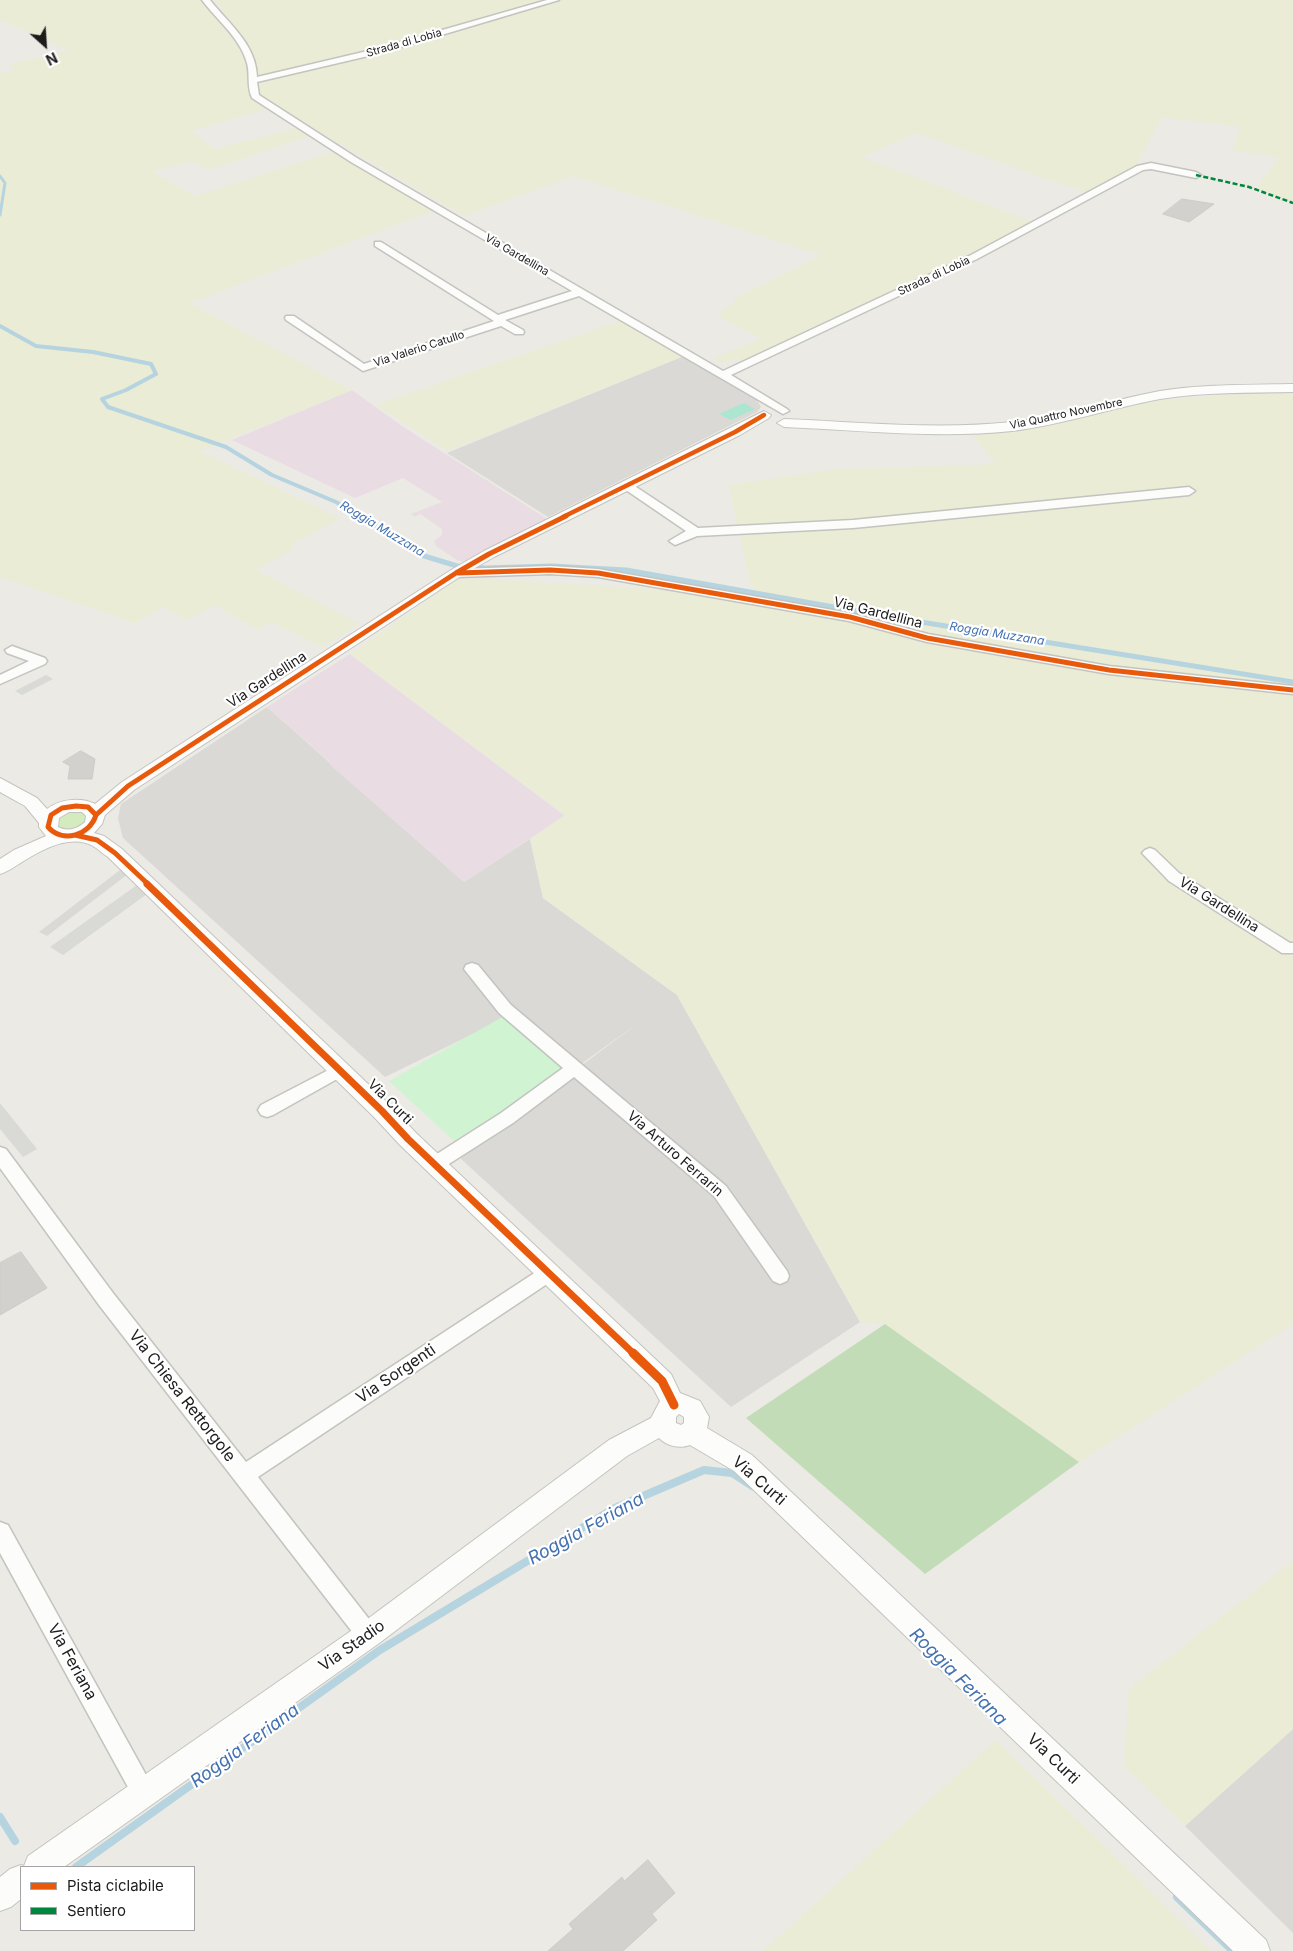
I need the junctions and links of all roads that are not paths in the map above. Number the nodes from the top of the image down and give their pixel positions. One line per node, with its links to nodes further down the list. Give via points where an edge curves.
1 (206, 0): 3 (street, via 245,49 251,61)
2 (555, 0): 3 (street, Strada di Lobia, via 378,51)
3 (252, 81): 6 (street, Via Gardellina, via 255,96 354,160)
4 (1196, 174): 10 (street, Strada di Lobia, via 1151,166 1140,168 974,256)
5 (378, 244): 8 (street)
6 (580, 292): 8 (street, Via Valerio Catullo); 10 (street, Via Gardellina)
7 (290, 318): 8 (street, Via Valerio Catullo, via 363,368)
8 (499, 320): 9 (street)
9 (519, 332)
10 (723, 375): 12 (street, Via Gardellina)
11 (1293, 388): 14 (street, Via Quattro Novembre, via 1146,397 1048,420 993,428 838,425)
12 (759, 396): 13 (street); 14 (street, Via Gardellina)
13 (766, 414): 14 (street); 15 (street, Via Gardellina)
14 (784, 418): 15 (street, Via Gardellina)
15 (735, 432): 16 (street, Via Gardellina)
16 (627, 485): 18 (street); 20 (street, Via Gardellina)
17 (1189, 491): 18 (street, via 853,524)
18 (695, 532): 19 (street)
19 (675, 541)
20 (461, 570): 23 (street, Via Gardellina, via 598,573 850,617 927,638 1109,670); 25 (street, Via Gardellina)
21 (12, 650): 22 (street, via 40,661)
22 (0, 680)
23 (1293, 690)
24 (0, 784): 26 (street)
25 (128, 786): 27 (street, Via Gardellina); 28 (street, Via Gardellina)
26 (31, 802): 27 (street); 29 (street)
27 (71, 806): 28 (street, via 88,807); 29 (street, Via Gardellina, via 55,812)
28 (96, 814): 30 (street, Via Gardellina, via 91,827)
29 (47, 822): 30 (street, via 50,830); 32 (street, Via Gardellina)
30 (69, 835): 32 (street, Via Gardellina); 37 (street, Via Curti, via 97,840 115,853)
31 (1150, 853): 34 (street, Via Gardellina, via 1174,877 1288,949)
32 (21, 854): 33 (street, Via Gardellina)
33 (0, 868)
34 (1293, 948)
35 (472, 969): 36 (street, Via Arturo Ferrarin, via 505,1009)
36 (575, 1068): 40 (street); 42 (street, Via Arturo Ferrarin, via 720,1191)
37 (340, 1070): 38 (street); 40 (street, Via Curti)
38 (267, 1110)
39 (0, 1154): 44 (street, Via Chiesa Rettorgole, via 106,1299)
40 (435, 1164): 41 (street, Via Curti)
41 (549, 1273): 43 (street, Via Curti, via 662,1381); 44 (street, Via Sorgenti)
42 (780, 1276)
43 (669, 1415): 46 (street, Via Stadio, via 654,1428 618,1448); 51 (street, Via Curti, via 679,1404 689,1407 696,1414 698,1424 691,1432 743,1463)
44 (244, 1475): 46 (street, Via Chiesa Rettorgole)
45 (0, 1532): 47 (street, Via Feriana)
46 (368, 1635): 47 (street, Via Stadio)
47 (143, 1792): 48 (street, Via Stadio)
48 (40, 1866)
49 (20, 1881): 50 (street)
50 (0, 1896)
51 (1255, 1951)

